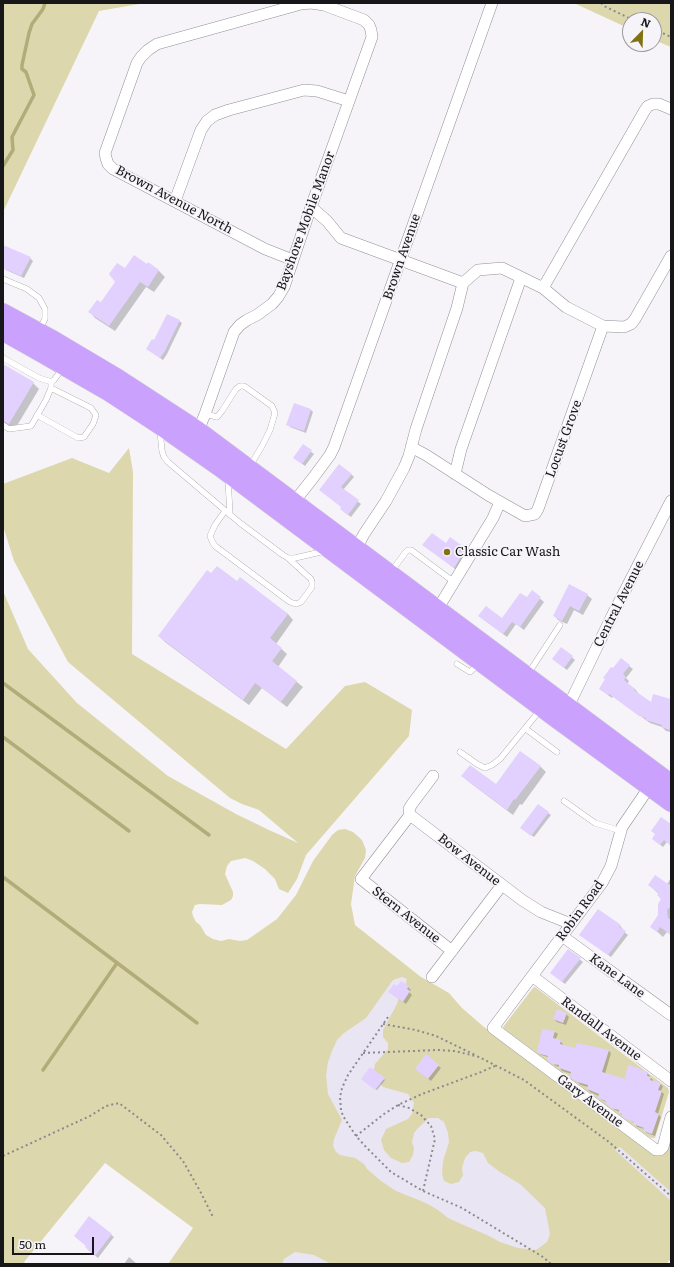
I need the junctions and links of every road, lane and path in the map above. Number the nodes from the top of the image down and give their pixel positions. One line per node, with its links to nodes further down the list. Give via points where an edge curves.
1 (492, 3): 11 (street, Brown Avenue)
2 (601, 3): 3 (path)
3 (622, 15)
4 (372, 37): 5 (street, Bayshore Mobile Manor); 7 (street, Brown Avenue North, via 369,25 364,20 311,3 158,44 148,50 137,63 105,153 108,164 113,169)
5 (348, 101): 7 (street, via 317,91 304,90 215,115 201,130); 8 (street, Bayshore Mobile Manor)
6 (671, 109): 15 (street, via 653,104 645,110)
7 (175, 201): 10 (street, Brown Avenue North, via 265,249)
8 (311, 206): 10 (street, Bayshore Mobile Manor); 11 (street, via 341,238)
9 (671, 256): 17 (street, via 631,324 624,327)
10 (293, 260): 24 (street, Bayshore Mobile Manor, via 278,297 265,310 247,320 234,332)
11 (400, 260): 14 (street); 32 (street, Brown Avenue, via 334,447)
12 (521, 278): 14 (street, via 502,268 478,270); 15 (street); 30 (street)
13 (3, 279): 19 (lane, via 27,289 39,298 45,309)
14 (463, 283): 27 (street)
15 (543, 288): 17 (street, via 566,307)
16 (3, 313): 19 (highway)
17 (603, 326): 33 (street, Locust Grove, via 538,509 535,514 526,516)
18 (3, 332): 21 (highway)
19 (38, 332): 24 (highway)
20 (3, 358): 22 (lane)
21 (64, 366): 22 (lane); 26 (highway)
22 (51, 385): 23 (lane); 23 (lane, via 91,408 96,415 93,424 84,437 78,438)
23 (37, 415): 25 (lane, via 31,426 9,429)
24 (202, 423): 28 (highway); 28 (lane, via 217,417 240,386 244,386 272,406 275,413 270,430)
25 (3, 425)
26 (160, 425): 29 (highway); 34 (lane, via 164,457)
27 (411, 447): 30 (street, Locust Grove); 36 (street, via 404,468)
28 (248, 468): 32 (highway)
29 (228, 473): 35 (lane); 37 (highway)
30 (454, 474): 33 (street, Locust Grove)
31 (671, 501): 46 (street, Central Avenue)
32 (294, 502): 36 (highway)
33 (500, 502): 40 (street)
34 (225, 511): 35 (lane); 38 (lane, via 210,536 215,546 296,604 301,602 312,587 312,582 311,578)
35 (230, 515): 38 (lane)
36 (356, 549): 39 (highway)
37 (330, 550): 38 (lane); 43 (highway)
38 (288, 558)
39 (390, 574): 40 (lane, via 405,553 411,550); 41 (highway)
40 (454, 582): 41 (street)
41 (438, 610): 45 (highway)
42 (560, 625): 45 (lane)
43 (481, 662): 44 (lane, via 470,672); 47 (highway)
44 (457, 664)
45 (526, 676): 46 (highway)
46 (568, 707): 52 (highway)
47 (542, 708): 48 (lane); 53 (highway)
48 (526, 729): 49 (lane, via 492,766 484,768); 50 (lane)
49 (460, 752)
50 (557, 752)
51 (433, 776): 56 (street, via 409,809)
52 (671, 784)
53 (650, 786): 55 (highway); 57 (street, Robin Road, via 625,821)
54 (564, 801): 57 (lane, via 595,823)
55 (671, 802)
56 (410, 815): 58 (street, Bow Avenue); 61 (street, Stern Avenue, via 361,879)
57 (621, 831): 59 (street, Robin Road, via 607,875)
58 (502, 885): 59 (street, Bow Avenue, via 533,907); 61 (street)
59 (571, 924): 60 (street, Robin Road)
60 (562, 936): 62 (street, Robin Road); 64 (street, Kane Lane)
61 (452, 951): 63 (street)
62 (532, 976): 67 (street, Robin Road); 71 (street, Randall Avenue)
63 (432, 977)
64 (671, 1015)
65 (388, 1017): 66 (path)
66 (383, 1024): 68 (path); 69 (path, via 436,1036)
67 (493, 1028): 73 (street, Gary Avenue, via 656,1150 662,1147)
68 (363, 1053): 69 (path, via 438,1050); 74 (path, via 348,1075 340,1097 343,1116)
69 (479, 1057): 70 (path)
70 (496, 1065): 72 (path); 77 (path, via 524,1080 609,1142)
71 (671, 1081)
72 (398, 1105): 74 (path); 76 (path, via 421,1115 431,1126 435,1139)
73 (671, 1117)
74 (356, 1136): 76 (path, via 391,1172)
75 (3, 1156): 78 (path, via 119,1102 161,1135 174,1150)
76 (423, 1191): 79 (path, via 462,1208)
77 (671, 1196)
78 (213, 1217)
79 (551, 1264)

